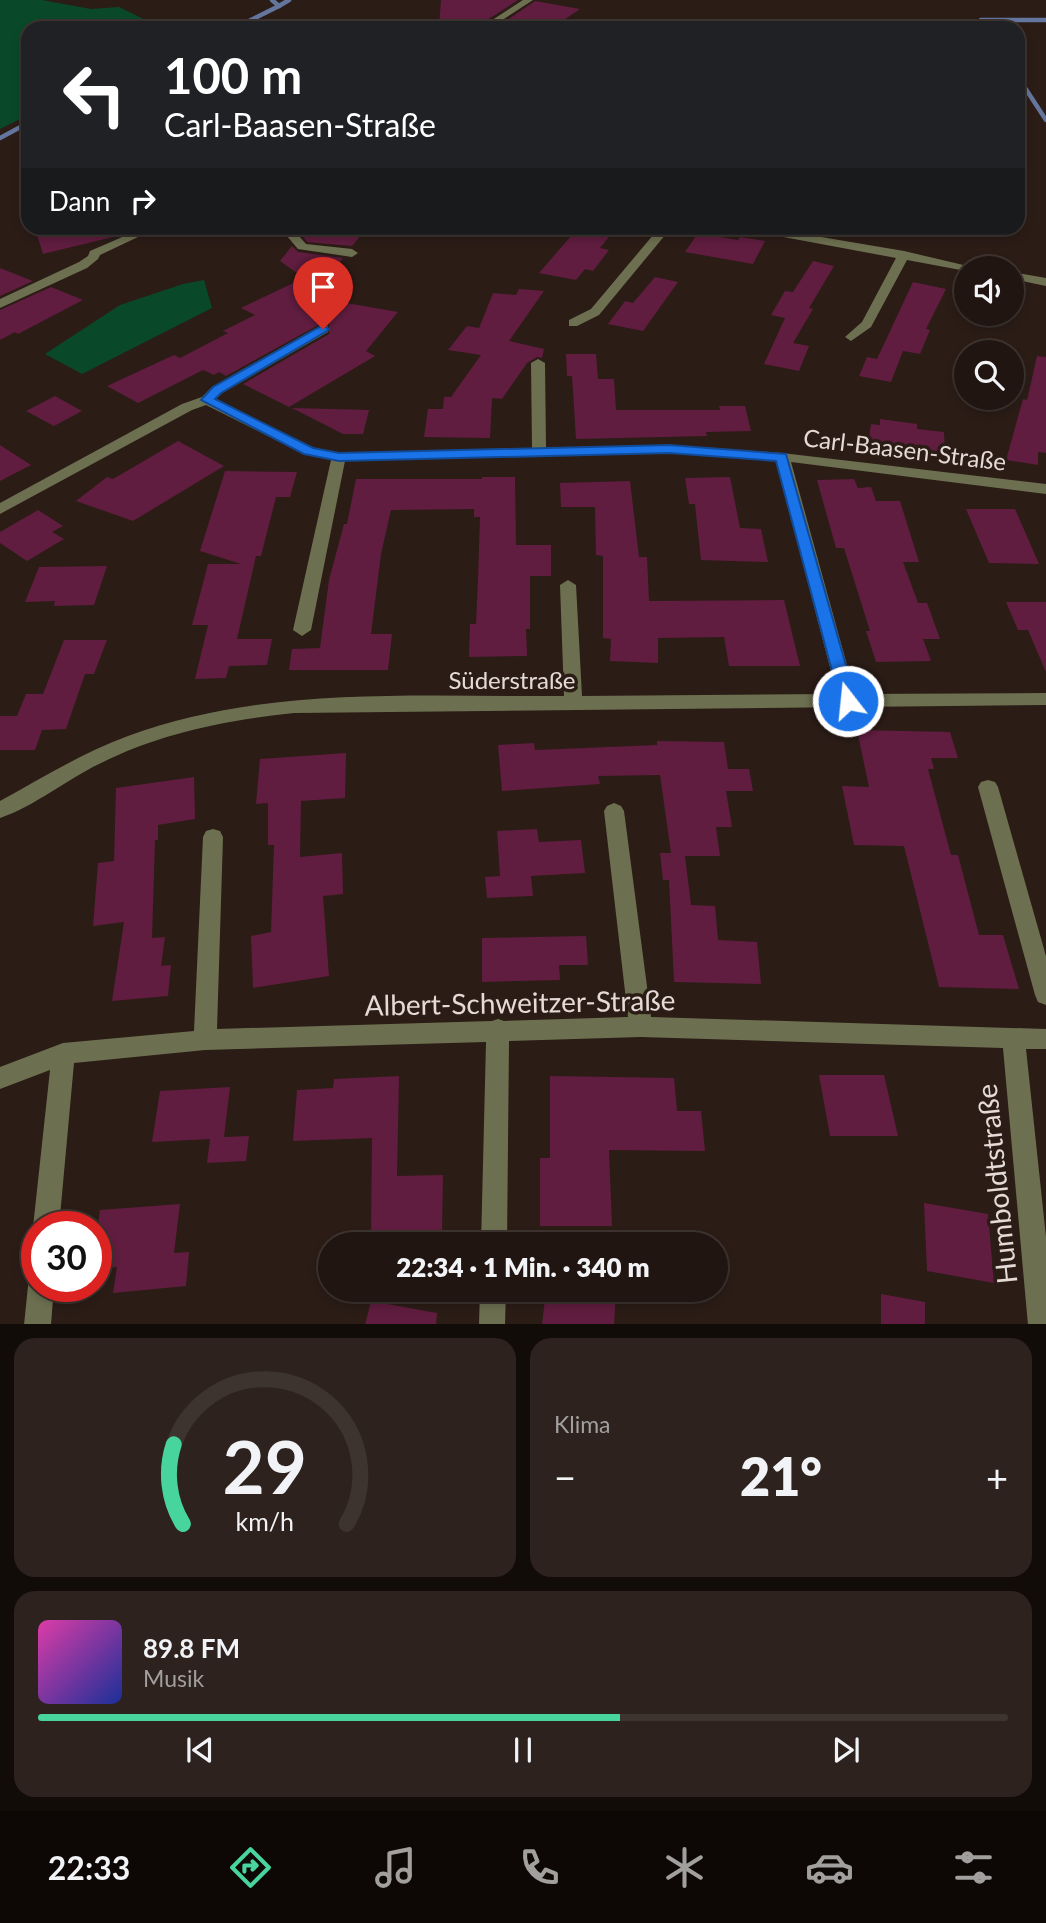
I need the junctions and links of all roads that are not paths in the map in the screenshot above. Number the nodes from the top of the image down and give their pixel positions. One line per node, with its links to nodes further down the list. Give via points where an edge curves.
1 (529, 0): 2 (street)
2 (495, 21)
3 (133, 235): 12 (street, via 94,253 83,265)
4 (292, 235): 7 (street, via 302,247)
5 (659, 235): 13 (street, via 595,312)
6 (791, 235): 8 (street)
7 (352, 253)
8 (904, 255): 9 (street); 15 (street, via 867,324)
9 (954, 265)
10 (1024, 278): 11 (street)
11 (1046, 282)
12 (3, 300)
13 (573, 323)
14 (323, 329): 17 (street, via 217,390)
15 (851, 337)
16 (538, 363): 18 (street)
17 (208, 400): 19 (street, Carl-Baasen-Straße, via 309,451); 22 (street, via 187,407)
18 (539, 451): 19 (street, Carl-Baasen-Straße); 20 (street, Carl-Baasen-Straße, via 669,449)
19 (339, 457): 24 (street)
20 (782, 457): 21 (street, Carl-Baasen-Straße); 26 (street)
21 (1046, 489)
22 (0, 509)
23 (568, 585): 27 (street)
24 (302, 630)
25 (1046, 699): 26 (street, Süderstraße)
26 (848, 701): 27 (street, Süderstraße)
27 (573, 703): 29 (street, Süderstraße, via 322,704 205,718 108,751)
28 (988, 787): 32 (street)
29 (0, 810)
30 (614, 811): 33 (street)
31 (213, 837): 37 (street)
32 (1046, 995)
33 (641, 1027): 34 (street, Albert-Schweitzer-Straße); 35 (street, Albert-Schweitzer-Straße)
34 (498, 1029): 37 (street, Albert-Schweitzer-Straße); 41 (street)
35 (1013, 1037): 36 (street, Albert-Schweitzer-Straße); 46 (street, Humboldtstraße)
36 (1046, 1039)
37 (205, 1040): 38 (street, Albert-Schweitzer-Straße)
38 (63, 1054): 39 (street, Albert-Schweitzer-Straße); 40 (street)
39 (0, 1078)
40 (48, 1211)
41 (494, 1232)
42 (39, 1302): 44 (street)
43 (493, 1302): 45 (street)
44 (37, 1324)
45 (492, 1324)
46 (1042, 1324)

